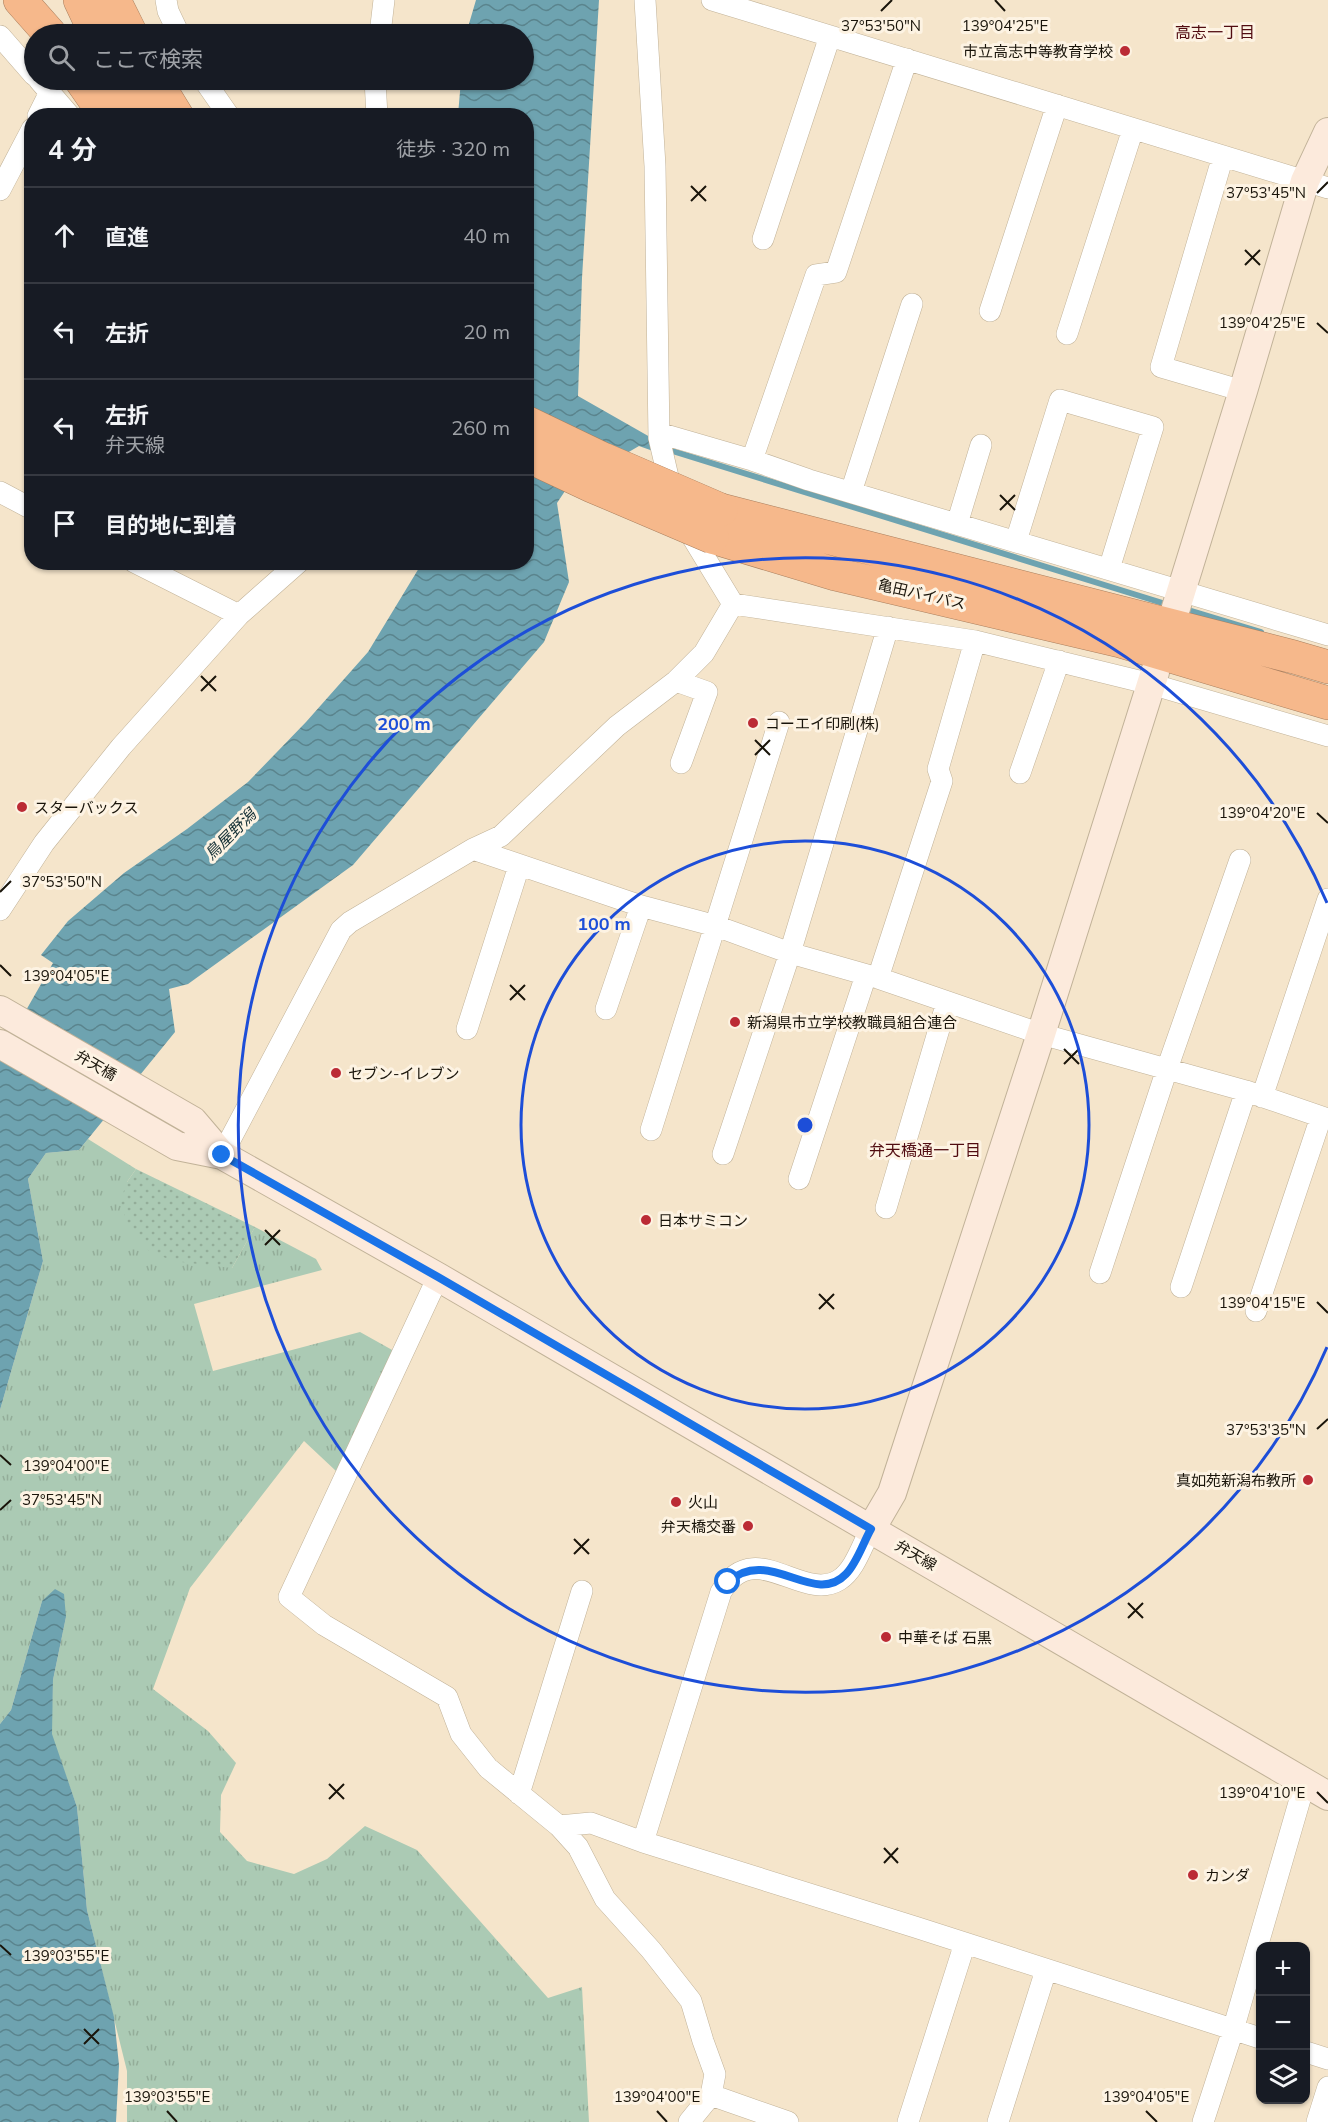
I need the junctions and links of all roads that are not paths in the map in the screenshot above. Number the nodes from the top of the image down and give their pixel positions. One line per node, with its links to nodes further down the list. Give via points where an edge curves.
1 (20, 0): 9 (highway)
2 (80, 0): 10 (highway)
3 (114, 0): 11 (highway)
4 (136, 0): 12 (highway)
5 (166, 0): 13 (street)
6 (384, 0): 14 (street)
7 (645, 0): 44 (street, via 654,166)
8 (712, 0): 16 (street)
9 (41, 24)
10 (91, 24)
11 (126, 24)
12 (146, 24)
13 (174, 24)
14 (381, 24)
15 (0, 36): 18 (street)
16 (830, 36): 17 (street); 38 (street)
17 (907, 59): 26 (street); 47 (street, via 836,272 816,275)
18 (24, 64)
19 (44, 90): 27 (street)
20 (48, 90): 28 (street)
21 (88, 90): 29 (highway)
22 (144, 90): 25 (highway)
23 (211, 90): 30 (street)
24 (376, 90): 31 (street)
25 (160, 97)
26 (1057, 105): 32 (street); 40 (street)
27 (40, 108)
28 (63, 108)
29 (100, 108)
30 (223, 108)
31 (377, 108)
32 (1133, 129): 35 (street); 41 (street)
33 (1328, 132): 36 (street)
34 (24, 144): 37 (street)
35 (1223, 156): 36 (street); 42 (street, via 1161,367)
36 (1316, 185): 42 (street)
37 (0, 190)
38 (763, 239)
39 (912, 304): 49 (street)
40 (990, 311)
41 (1067, 334)
42 (1243, 391): 57 (street)
43 (534, 426): 51 (highway, 亀田バイパス, bridge, via 603,459)
44 (660, 443): 47 (street); 58 (street, via 677,512)
45 (981, 445): 52 (street)
46 (534, 459): 51 (highway, 亀田バイパス, bridge, via 592,486)
47 (753, 460): 49 (street)
48 (0, 492): 50 (street)
49 (851, 492): 52 (street)
50 (24, 505)
51 (716, 524): 64 (highway, 亀田バイパス); 67 (highway, 亀田バイパス, via 835,574 1120,641)
52 (957, 524): 53 (street)
53 (1016, 542): 54 (street); 54 (street, via 1060,400 1153,427)
54 (1109, 569): 57 (street)
55 (150, 570): 59 (street)
56 (290, 570): 59 (street)
57 (1179, 600): 61 (street)
58 (733, 604): 60 (street); 66 (street, via 704,653)
59 (239, 615): 77 (street, via 121,747 44,843)
60 (888, 627): 62 (street); 79 (street)
61 (1328, 635)
62 (975, 641): 63 (street); 80 (street, via 938,769 942,781)
63 (1059, 661): 65 (street); 71 (street)
64 (1328, 667)
65 (1153, 678): 69 (street); 85 (street)
66 (676, 681): 70 (street, via 707,692); 72 (street, via 617,726 501,836)
67 (1328, 703)
68 (779, 722): 78 (street)
69 (1328, 736)
70 (681, 763)
71 (1020, 773)
72 (473, 849): 74 (street); 92 (street, via 341,930)
73 (1240, 860): 87 (street)
74 (519, 866): 76 (street); 84 (street)
75 (1328, 899): 88 (street)
76 (641, 906): 78 (street); 82 (street)
77 (0, 910)
78 (716, 926): 79 (street); 90 (street)
79 (790, 953): 80 (street); 91 (street)
80 (872, 977): 81 (street); 93 (street)
81 (947, 1002): 85 (street); 94 (street)
82 (613, 1003)
83 (0, 1010): 92 (street, 弁天橋, via 193,1120)
84 (467, 1029)
85 (1041, 1034): 87 (street); 99 (street, via 892,1492)
86 (0, 1044): 92 (street, 弁天橋, via 177,1146)
87 (1167, 1069): 88 (street); 95 (street)
88 (1254, 1094): 89 (street); 97 (street)
89 (1325, 1118): 98 (street)
90 (651, 1130)
91 (723, 1154)
92 (222, 1155): 96 (street, 弁天線)
93 (799, 1179)
94 (886, 1208)
95 (1100, 1273)
96 (438, 1277): 99 (street, 弁天線); 102 (street, via 289,1597 324,1625 447,1697 461,1734 489,1768)
97 (1181, 1287)
98 (1256, 1311)
99 (871, 1529): 101 (street, 弁天線); 104 (street, via 848,1572 831,1584 820,1585 761,1569 748,1569 728,1582 721,1592)
100 (582, 1591): 102 (street)
101 (1316, 1789): 107 (street)
102 (519, 1794): 103 (street)
103 (559, 1826): 104 (street, via 591,1823); 112 (street, via 578,1847 605,1899 691,2001 715,2074)
104 (643, 1842): 105 (street)
105 (965, 1943): 106 (street); 115 (street)
106 (1046, 1970): 107 (street); 116 (street)
107 (1233, 2030): 108 (street); 117 (street)
108 (1256, 2037)
109 (1310, 2054): 110 (street)
110 (1328, 2059)
111 (1328, 2087): 118 (street)
112 (711, 2095): 113 (street); 114 (street)
113 (689, 2122)
114 (788, 2122)
115 (908, 2122)
116 (998, 2122)
117 (1203, 2122)
118 (1317, 2122)

